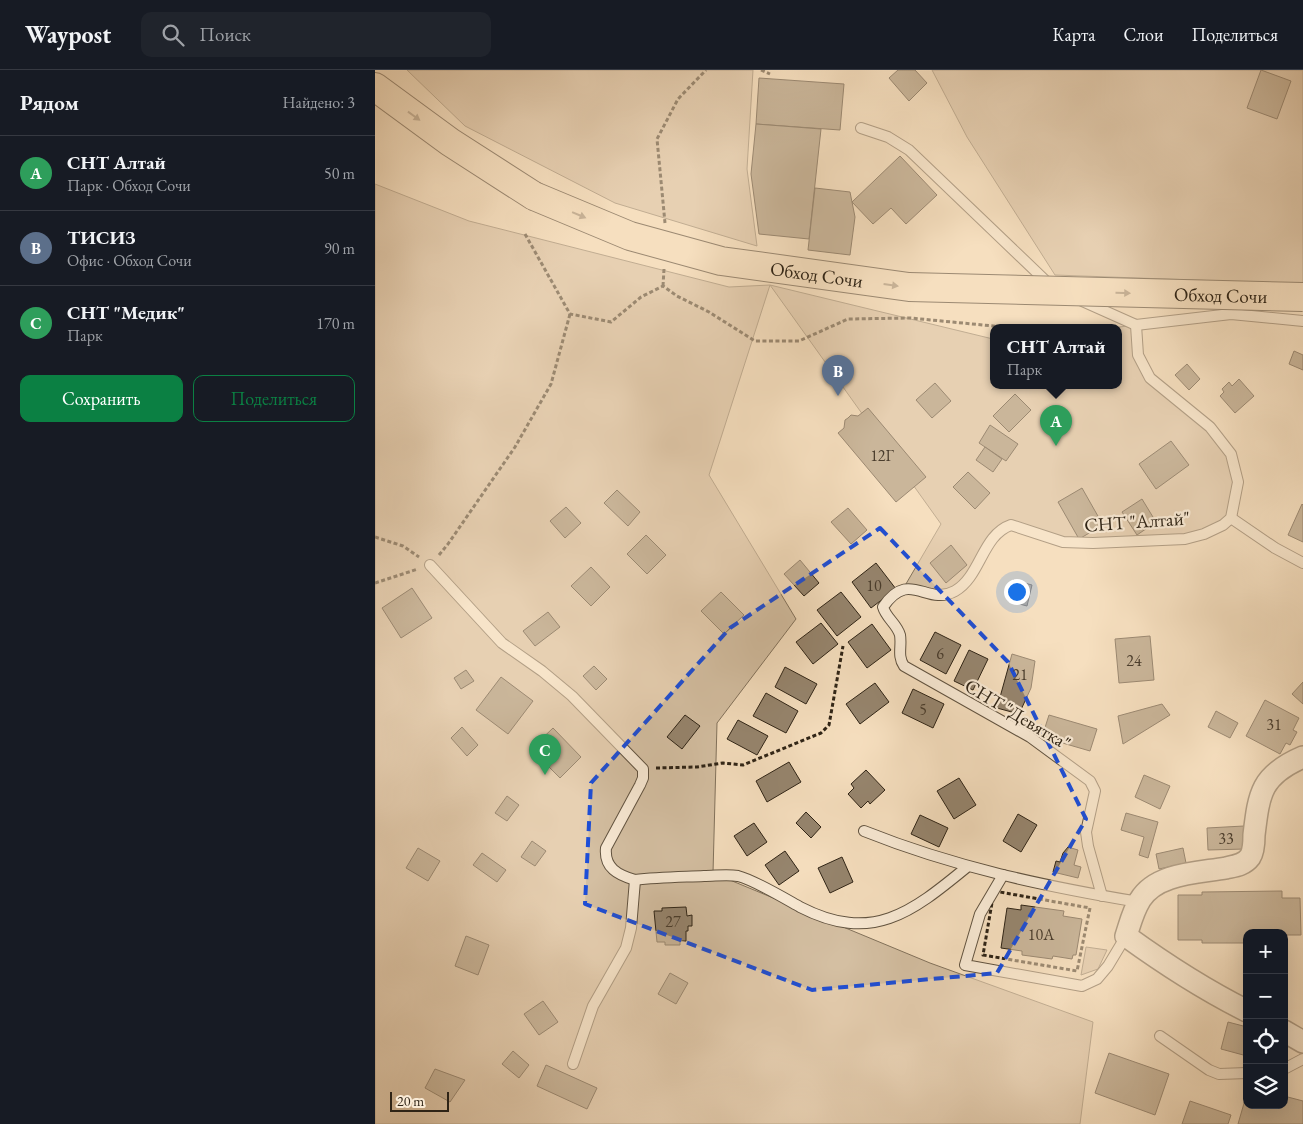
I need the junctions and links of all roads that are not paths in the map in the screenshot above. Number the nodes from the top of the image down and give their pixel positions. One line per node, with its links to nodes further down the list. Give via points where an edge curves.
1 (375, 87): 3 (highway, Обход Сочи, one-way to 3, bridge, via 450,142 534,196 630,236 721,261 909,287)
2 (861, 128): 5 (lane, via 888,137 909,150 1055,289)
3 (1303, 297)
4 (1303, 321): 5 (lane, via 1231,314)
5 (1136, 325): 6 (lane, via 1138,355 1151,378 1210,427 1231,454 1238,482)
6 (1231, 518): 7 (lane); 9 (lane, СНТ "Алтай", via 1204,534 1185,539 1093,543 1063,542 1011,525 989,543 972,574 954,592 938,595)
7 (1303, 563)
8 (430, 565): 14 (lane, via 502,643 572,696 643,769 640,785 606,848 605,857 615,871)
9 (903, 588): 15 (lane, СНТ "Девятка", via 883,607 899,632 900,658 904,666 1030,737 1093,786 1095,791 1086,832)
10 (1303, 757): 16 (street, via 1278,770 1266,782 1257,808 1250,857 1240,865 1169,878 1145,893)
11 (863, 831): 12 (lane)
12 (967, 867): 13 (lane); 14 (lane, via 912,909 880,922 860,924 815,915 738,876)
13 (1003, 876): 15 (lane); 17 (lane, via 980,914 965,965 1082,986 1097,980)
14 (635, 880): 23 (lane, via 626,948 593,1006)
15 (1103, 896): 16 (lane)
16 (1139, 902): 17 (street)
17 (1126, 936): 18 (street, via 1206,990)
18 (1243, 1010)
19 (1288, 1033): 21 (street)
20 (1160, 1036): 25 (lane, via 1209,1070 1219,1074)
21 (1303, 1042)
22 (1303, 1059): 24 (lane)
23 (573, 1064)
24 (1288, 1067)
25 (1243, 1073)

